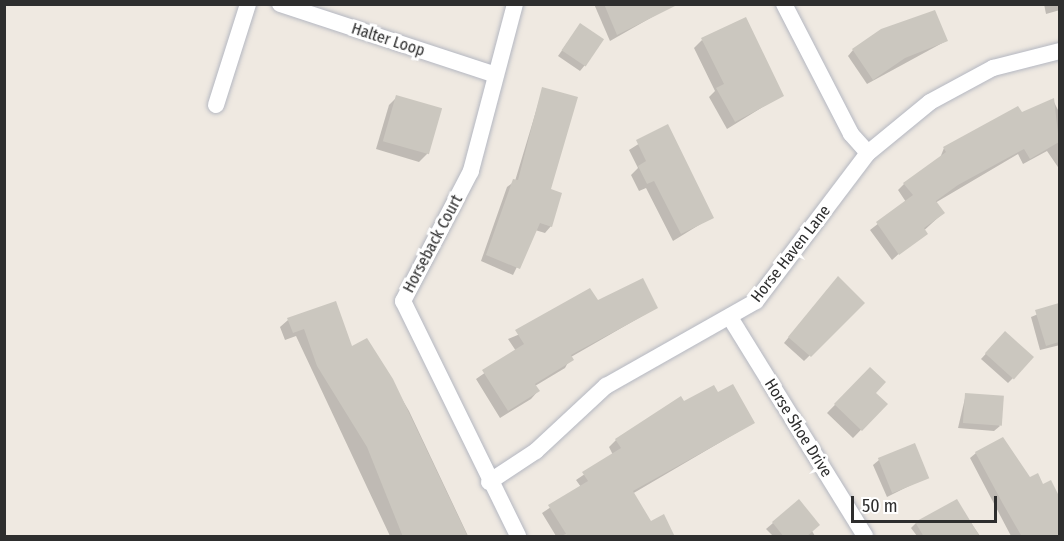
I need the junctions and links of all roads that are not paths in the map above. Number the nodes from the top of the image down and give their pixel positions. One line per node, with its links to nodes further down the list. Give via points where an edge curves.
1 (248, 4): 7 (street)
2 (279, 4): 6 (street, Halter Loop)
3 (514, 4): 6 (street, Horseback Court)
4 (784, 4): 8 (street, via 851,134)
5 (1059, 51): 8 (street, Horse Haven Lane, via 993,68 930,102)
6 (496, 75): 10 (street, Horseback Court, via 471,171 403,301)
7 (216, 105)
8 (868, 153): 9 (street, Horse Haven Lane, via 756,301)
9 (731, 319): 10 (street, Horse Haven Lane, via 606,386 536,451); 12 (street, Horse Shoe Drive)
10 (489, 482): 11 (street, Horseback Court)
11 (518, 537)
12 (865, 537)

